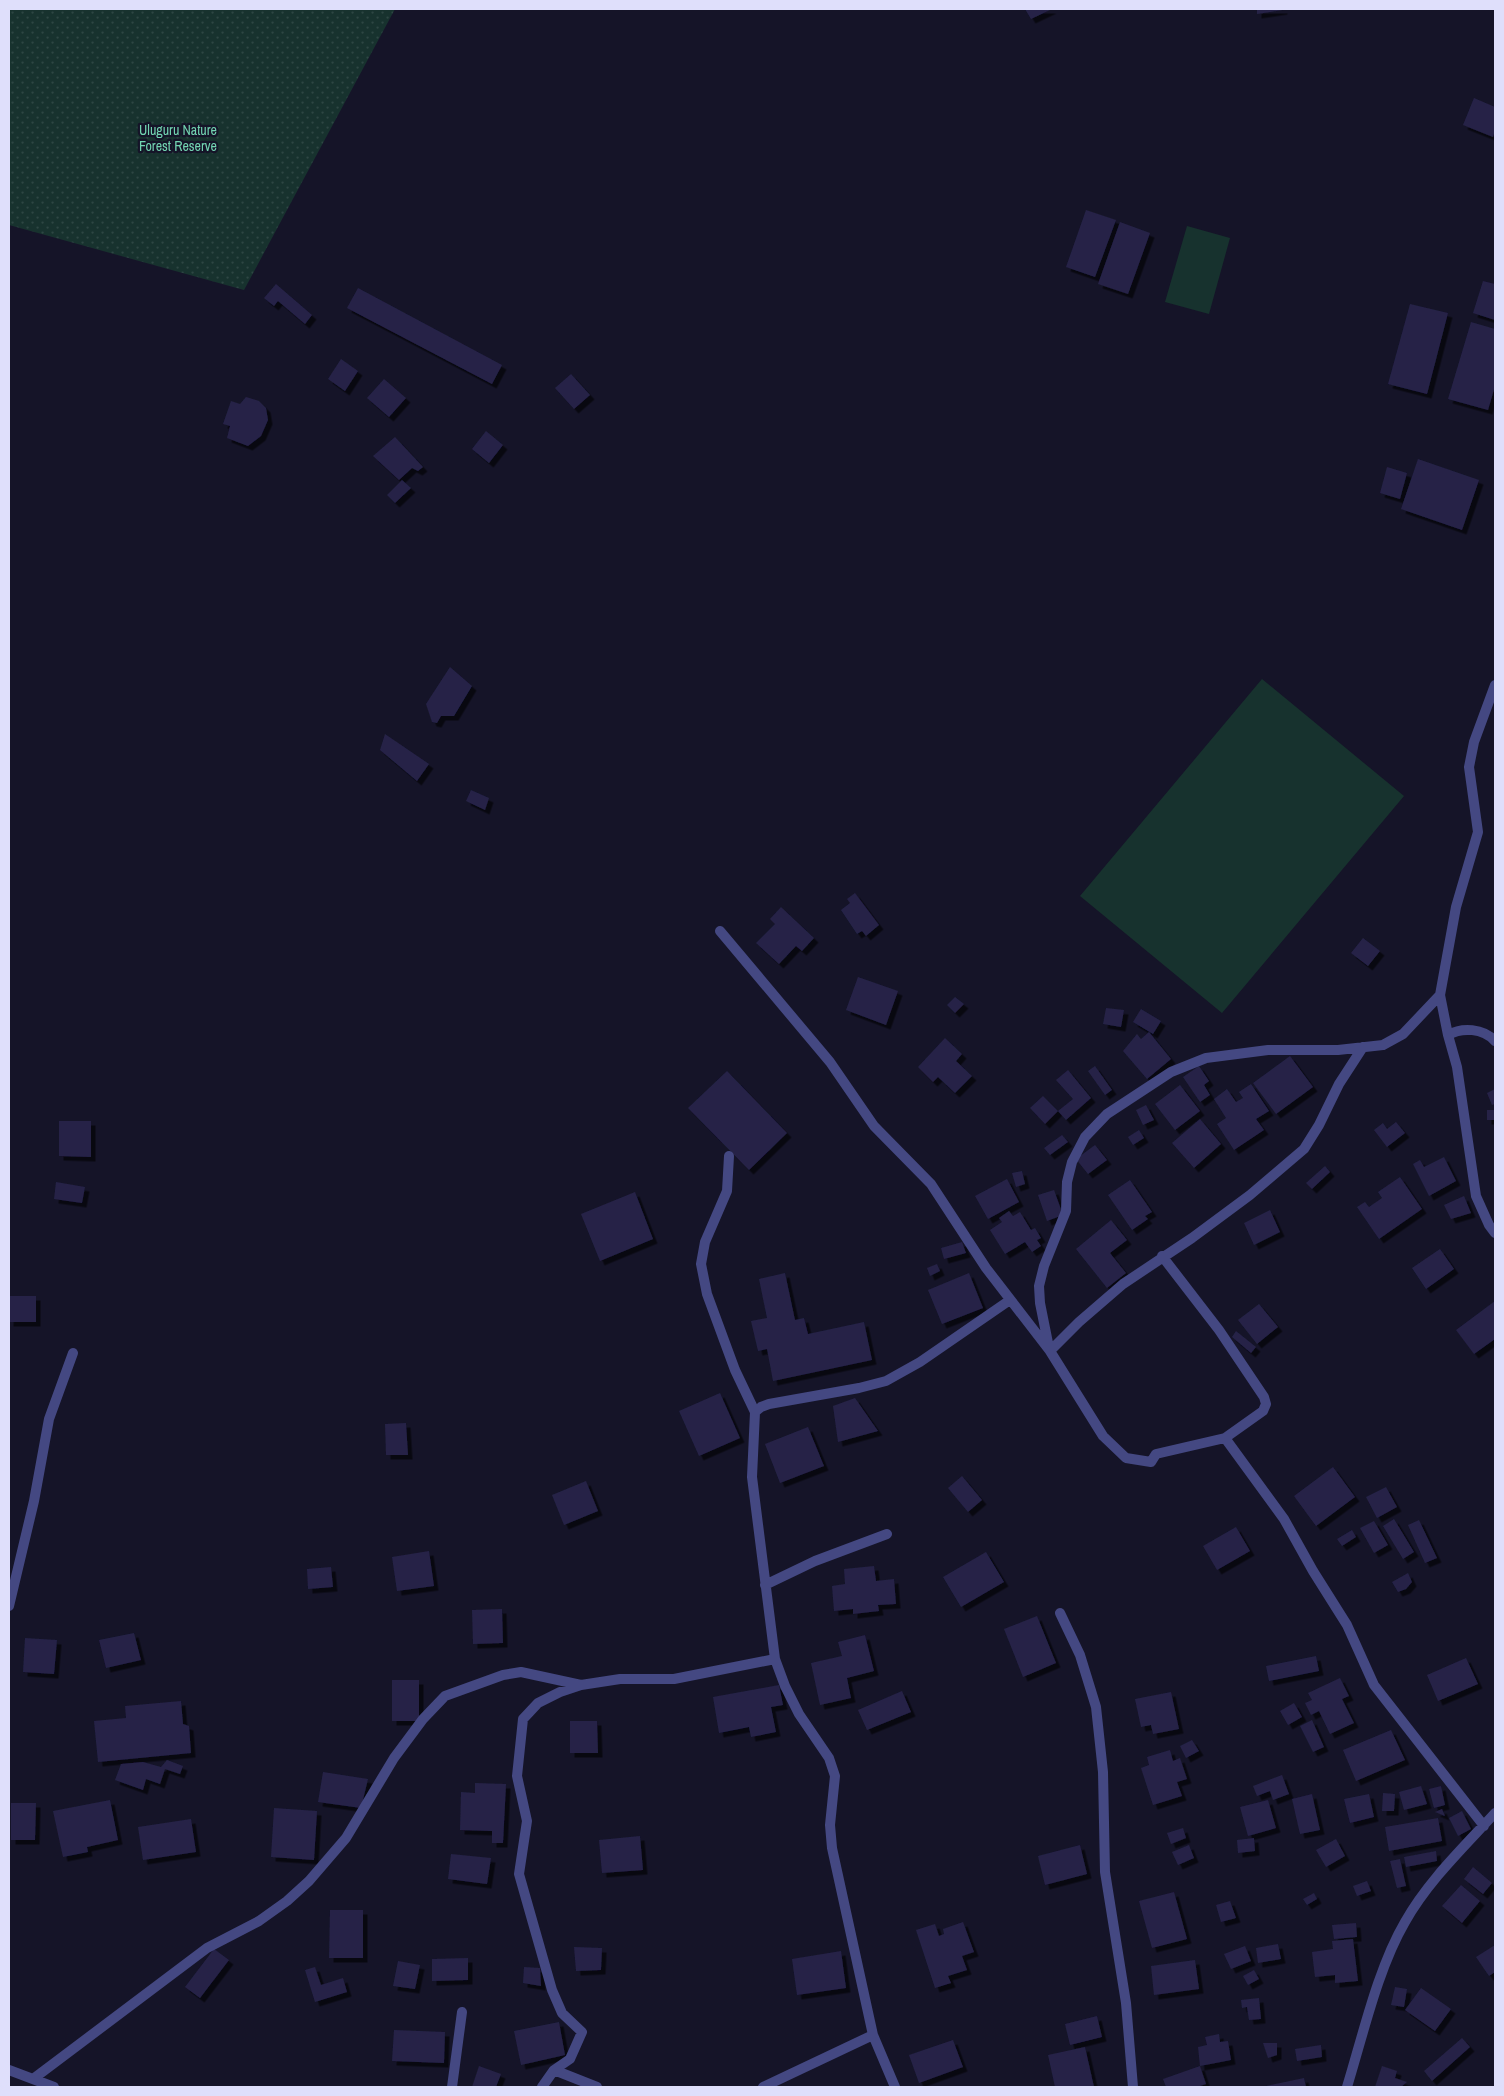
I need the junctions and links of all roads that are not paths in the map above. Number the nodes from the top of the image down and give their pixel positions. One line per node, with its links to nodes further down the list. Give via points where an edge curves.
1 (1495, 685): 3 (street, via 1474,742 1469,767 1478,832 1456,908)
2 (720, 931): 10 (street, via 830,1062 874,1126 931,1184)
3 (1440, 995): 4 (street); 6 (street, via 1397,1038 1383,1045)
4 (1448, 1035): 5 (street, via 1456,1030 1470,1030 1486,1034); 8 (street, via 1458,1067 1476,1196)
5 (1495, 1041)
6 (1363, 1047): 9 (street, via 1304,1149 1250,1195); 11 (street, via 1268,1050 1206,1058 1171,1072 1107,1114 1085,1137 1072,1162 1066,1182 1066,1211 1039,1286)
7 (729, 1156): 13 (street, via 727,1191 706,1242 701,1264 707,1294 735,1370)
8 (1495, 1233)
9 (1162, 1256): 11 (street, via 1123,1284); 14 (street, via 1219,1330 1264,1397 1263,1411)
10 (1010, 1300): 11 (street); 13 (street, via 920,1362 886,1381 769,1404)
11 (1050, 1351): 14 (street, via 1103,1436 1126,1458 1151,1462 1156,1454)
12 (73, 1352): 17 (street, via 49,1419)
13 (755, 1412): 16 (street, via 752,1477)
14 (1225, 1438): 22 (street, via 1284,1518 1347,1624 1374,1685)
15 (887, 1534): 16 (street, via 815,1561)
16 (764, 1585): 19 (street)
17 (9, 1606)
18 (1060, 1613): 34 (street, via 1080,1655 1096,1707 1105,1872 1126,2003)
19 (775, 1659): 20 (street, via 674,1679 620,1679); 24 (street, via 788,1693 829,1758 835,1776 830,1825 832,1848)
20 (580, 1685): 26 (street, via 548,1697 523,1719 517,1776 527,1821 519,1874 552,1990 562,2014 582,2032 570,2058); 27 (street, via 521,1672 503,1675 445,1696 394,1758 346,1838 309,1881 259,1921 207,1948)
21 (1495, 1813): 22 (street)
22 (1484, 1826): 35 (street, via 1433,1881 1405,1920 1390,1950)
23 (462, 2012): 29 (street)
24 (873, 2035): 32 (street); 33 (street)
25 (9, 2070): 27 (street)
26 (554, 2070): 30 (street); 31 (street)
27 (33, 2079): 28 (street)
28 (54, 2087)
29 (452, 2087)
30 (542, 2087)
31 (597, 2087)
32 (763, 2087)
33 (896, 2087)
34 (1133, 2087)
35 (1347, 2087)

